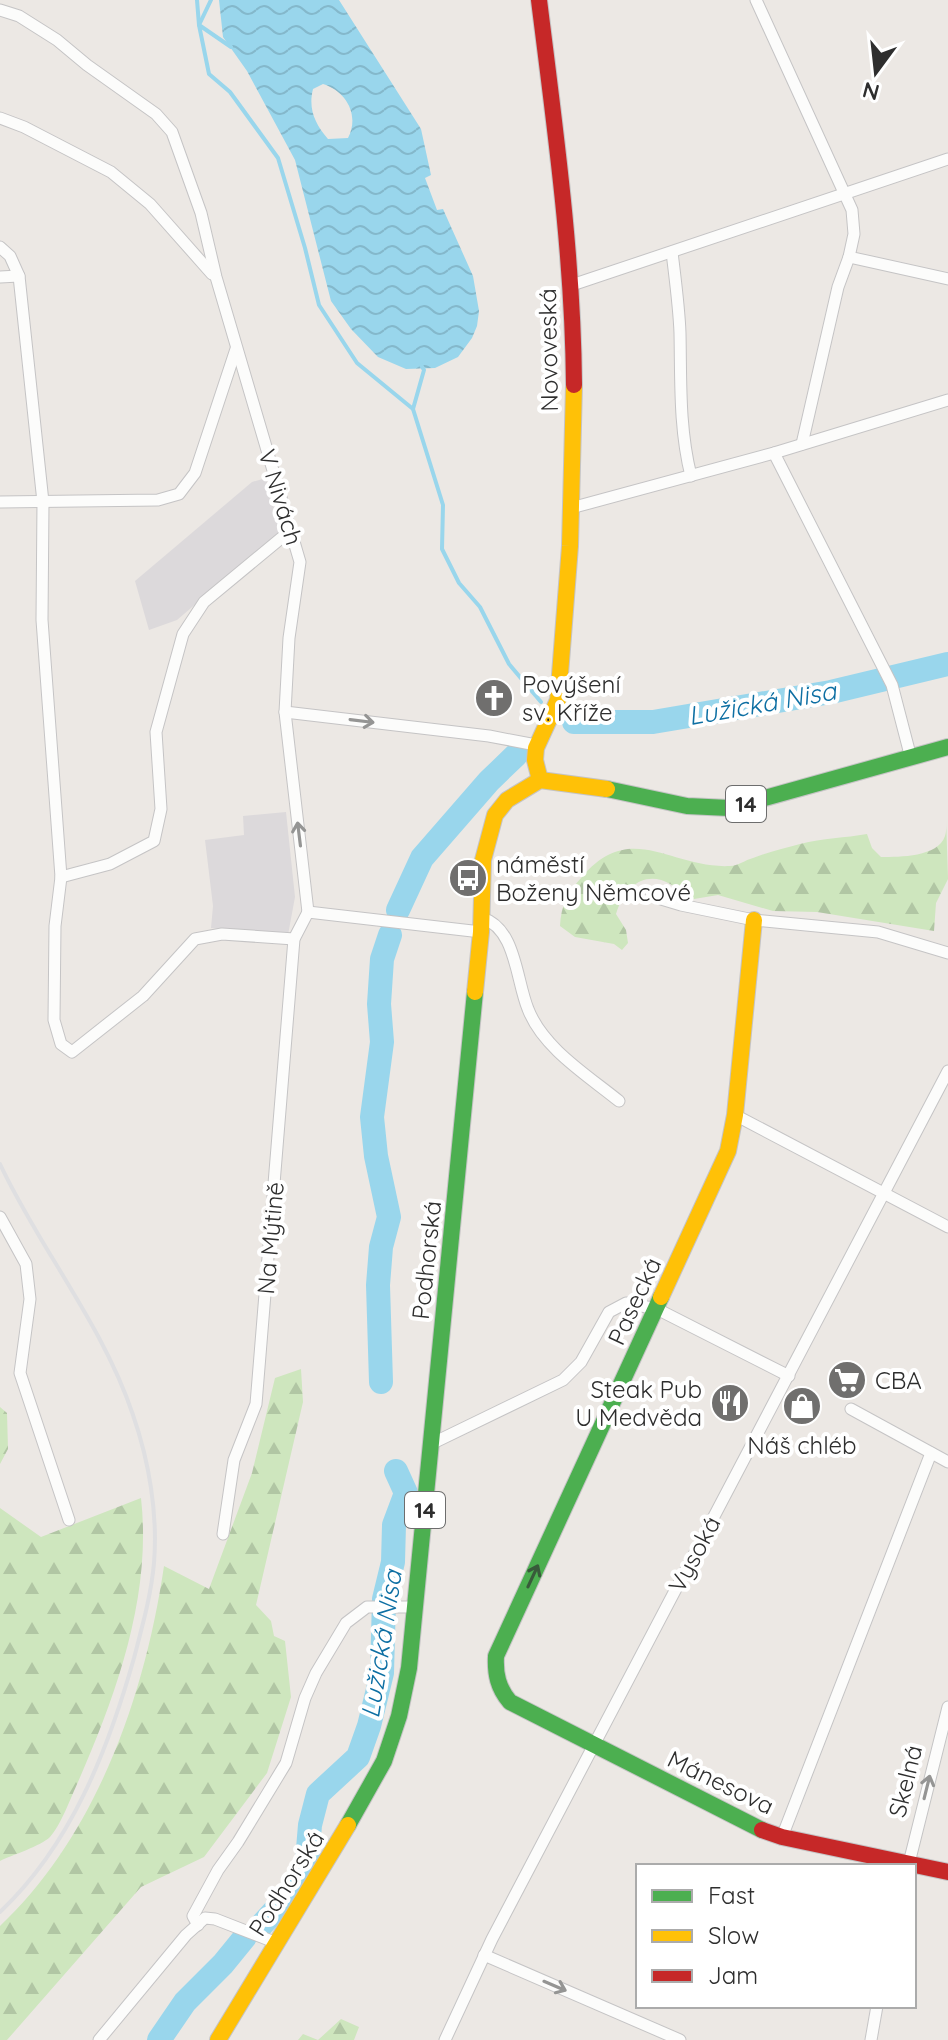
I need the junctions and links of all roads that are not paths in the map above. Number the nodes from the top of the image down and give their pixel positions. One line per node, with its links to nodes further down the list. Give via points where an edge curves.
1 (539, 0): 14 (street, Novoveská)
2 (756, 0): 6 (street)
3 (0, 10): 12 (street, V Nivách, via 57,40 156,114 172,132 201,213)
4 (0, 118): 12 (street, via 111,172 150,204)
5 (948, 159): 6 (street)
6 (845, 193): 8 (street); 9 (street, via 854,234)
7 (0, 247): 10 (street)
8 (672, 252): 14 (street); 19 (street, via 680,407)
9 (849, 257): 13 (street); 17 (street)
10 (19, 276): 11 (street); 21 (street)
11 (0, 277)
12 (216, 277): 15 (street, V Nivách)
13 (948, 279)
14 (572, 285): 22 (street, Novoveská)
15 (236, 349): 21 (street, via 195,473 179,494 158,500); 23 (street, V Nivách)
16 (948, 400): 17 (street)
17 (802, 444): 18 (street)
18 (774, 453): 19 (street); 27 (street, via 892,685)
19 (691, 476): 22 (street)
20 (0, 502): 21 (street)
21 (43, 502): 29 (street, via 42,620)
22 (571, 508): 25 (street, Novoveská, via 558,700)
23 (291, 530): 24 (street, V Nivách, via 300,562); 29 (street, via 204,602 183,634 156,732 161,809 154,841 110,864)
24 (285, 712): 25 (street, one-way to 25); 31 (street, V Nivách, one-way to 24)
25 (536, 745): 28 (street)
26 (948, 747): 27 (street, 14)
27 (911, 758): 28 (street, 14, via 729,808 687,806)
28 (540, 780): 33 (street, Podhorská / 14, via 515,794 495,815 483,860)
29 (61, 877): 34 (street, via 54,1020 61,1044 72,1052 143,996 195,939 222,934)
30 (651, 896): 32 (street)
31 (308, 912): 33 (street); 34 (street, Na Mýtině)
32 (754, 920): 35 (street, via 878,932); 38 (street, Pasecká)
33 (482, 925): 37 (street, via 495,923 505,938 529,1013 547,1037); 45 (street, Podhorská / 14)
34 (294, 939): 49 (street, Na Mýtině, via 256,1404 234,1460)
35 (948, 953)
36 (948, 1071): 39 (street, Vysoká)
37 (619, 1101)
38 (735, 1115): 39 (street); 42 (street, Pasecká, via 728,1151)
39 (884, 1194): 41 (street); 43 (street, Vysoká)
40 (0, 1217): 48 (street, via 26,1264 30,1299 20,1373)
41 (948, 1227)
42 (657, 1309): 43 (street); 45 (street, via 626,1303 609,1312 581,1362 563,1380); 51 (street, Pasecká, one-way to 42, via 494,1668 500,1647)
43 (789, 1376): 53 (street, Vysoká)
44 (851, 1409): 46 (street)
45 (431, 1444): 50 (street, Podhorská / 14)
46 (931, 1453): 47 (street); 54 (street)
47 (948, 1462)
48 (69, 1520)
49 (223, 1534)
50 (407, 1606): 59 (street, via 376,1605 346,1623 305,1698 286,1763 193,1916); 60 (street, Podhorská / 14, via 410,1662 389,1754)
51 (497, 1683): 53 (street, Mánesova, via 510,1702)
52 (948, 1707): 56 (street, Skelná, one-way to 52)
53 (593, 1744): 54 (street, Mánesova, via 720,1812); 61 (street, Vysoká)
54 (782, 1837): 55 (street, Mánesova)
55 (904, 1864)
56 (909, 1864)
57 (916, 1866): 58 (street, Mánesova)
58 (948, 1872)
59 (198, 1925): 60 (street, via 205,1918 215,1919); 63 (street)
60 (277, 1943): 64 (street, Podhorská / 14)
61 (484, 1955): 65 (street, Vysoká); 66 (street, one-way to 66)
62 (877, 2008): 67 (street)
63 (99, 2040)
64 (218, 2040)
65 (445, 2040)
66 (680, 2040)
67 (871, 2040)

